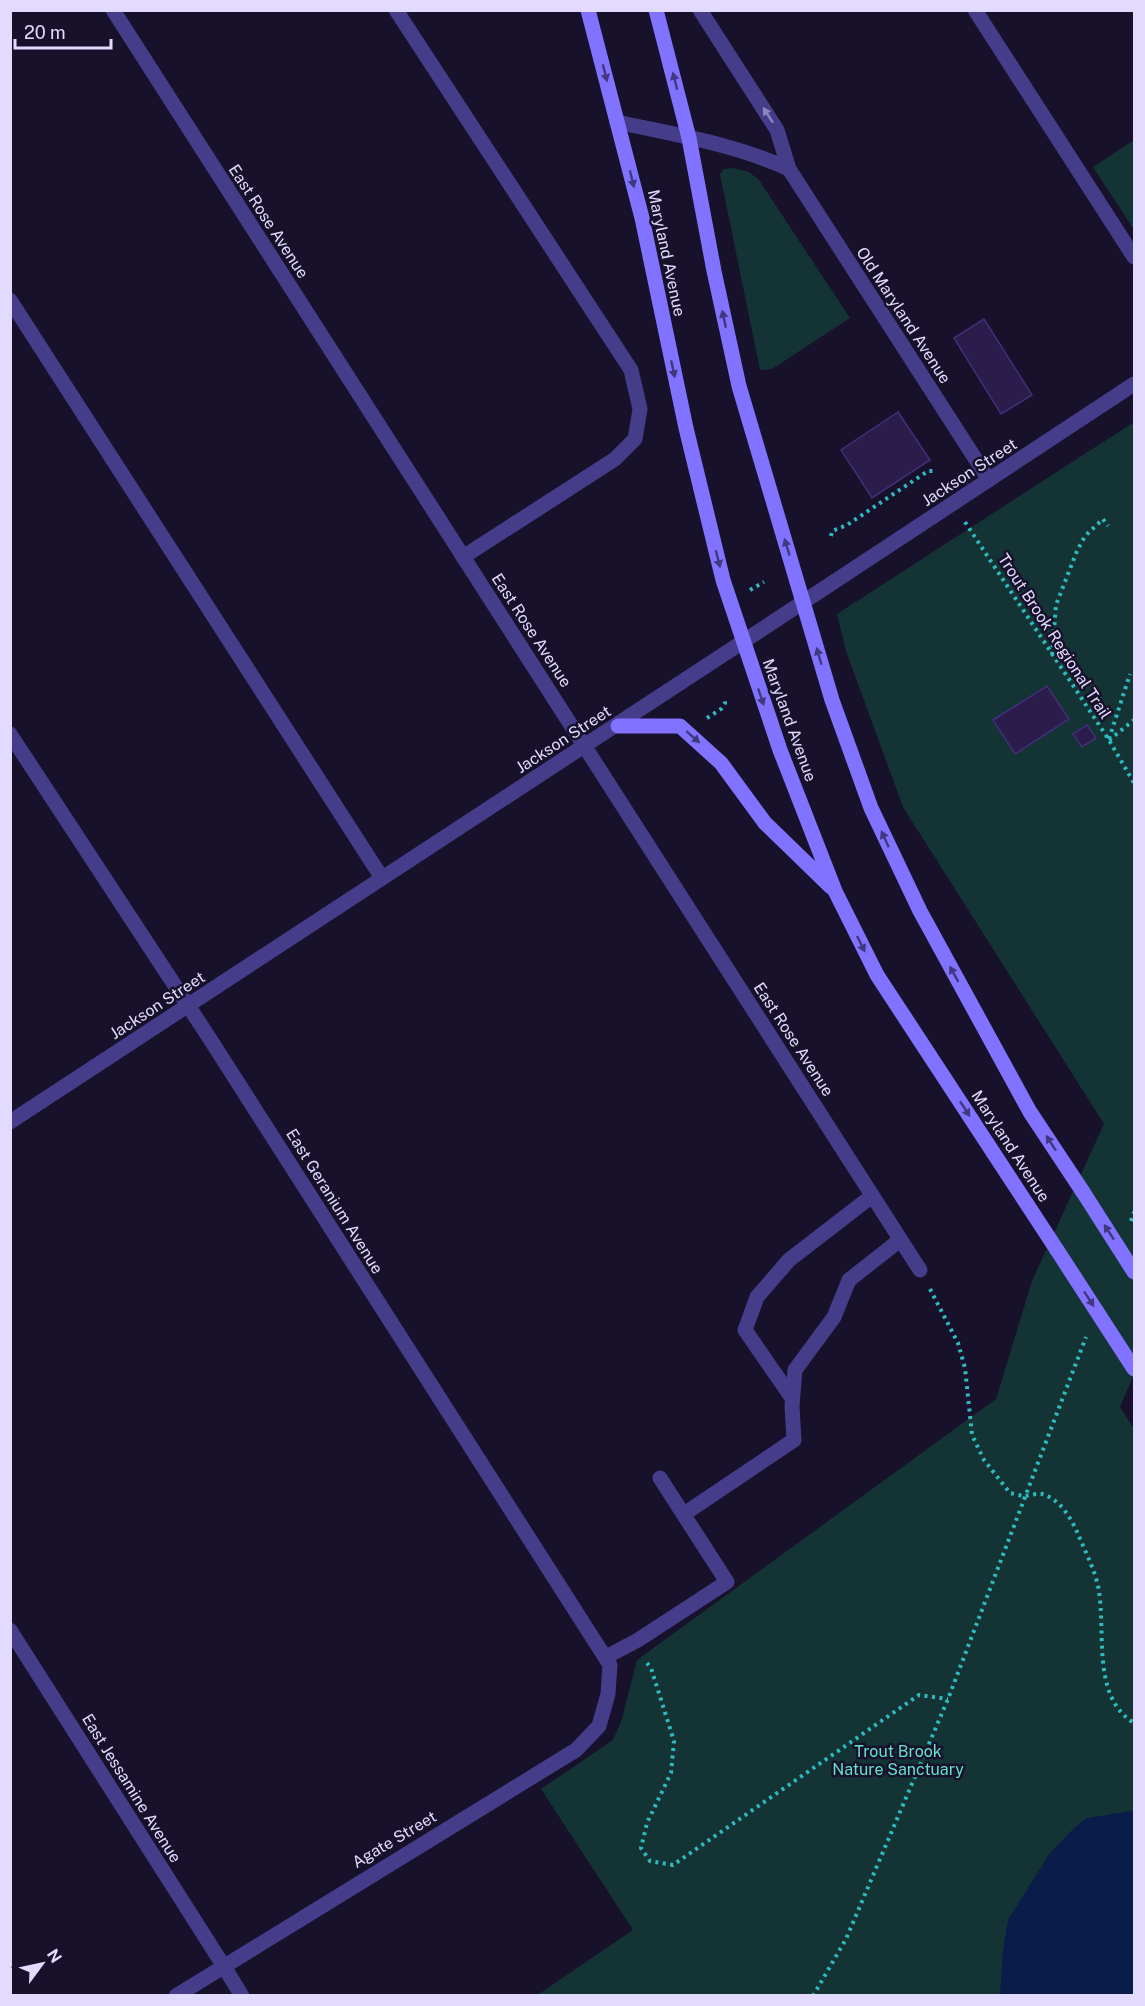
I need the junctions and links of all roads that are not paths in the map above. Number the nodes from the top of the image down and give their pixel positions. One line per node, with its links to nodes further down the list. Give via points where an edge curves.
1 (113, 10): 14 (street, East Rose Avenue)
2 (396, 10): 14 (street, via 631,370 640,409 635,439 615,459)
3 (588, 10): 7 (main road, Maryland Avenue, one-way to 7)
4 (656, 10): 8 (main road, one-way to 4)
5 (700, 10): 9 (street, Old Maryland Avenue, one-way to 5, via 777,129)
6 (975, 10): 10 (street)
7 (617, 122): 8 (street); 16 (main road, Maryland Avenue, one-way to 16, via 705,507)
8 (689, 138): 9 (street, via 732,147); 15 (main road, one-way to 8, via 739,386)
9 (789, 169): 13 (street, Old Maryland Avenue)
10 (1134, 257)
11 (10, 300): 20 (street)
12 (1134, 384): 13 (street, Jackson Street)
13 (989, 480): 15 (street, Jackson Street)
14 (463, 557): 19 (street, East Rose Avenue)
15 (804, 603): 16 (street, Jackson Street); 27 (main road, one-way to 15, bridge, via 1030,1112 910,892 871,808 832,700)
16 (743, 642): 17 (street, Jackson Street); 21 (main road, Maryland Avenue, one-way to 21)
17 (618, 726): 19 (street, Jackson Street); 21 (main road, one-way to 21, via 680,726 722,763 765,823)
18 (10, 734): 22 (street, East Geranium Avenue)
19 (585, 747): 20 (street, Jackson Street); 24 (street, East Rose Avenue)
20 (382, 878): 22 (street, Jackson Street)
21 (835, 891): 28 (main road, Maryland Avenue, one-way to 28, bridge, via 877,975)
22 (189, 1006): 23 (street, Jackson Street); 33 (street, East Geranium Avenue)
23 (10, 1122)
24 (872, 1196): 25 (street, East Rose Avenue); 29 (street, via 789,1260 757,1297 745,1330)
25 (900, 1240): 26 (street, East Rose Avenue); 29 (street, via 849,1280 834,1317 795,1370)
26 (920, 1270)
27 (1134, 1272)
28 (1134, 1369)
29 (792, 1398): 31 (street, via 794,1440)
30 (660, 1478): 31 (street)
31 (684, 1514): 33 (street, via 728,1582)
32 (10, 1630): 34 (street, East Jessamine Avenue)
33 (606, 1657): 34 (street, Agate Street, via 610,1665 608,1694 599,1726 576,1750)
34 (223, 1965): 35 (street, Agate Street); 36 (street, East Jessamine Avenue)
35 (176, 1995)
36 (242, 1995)

